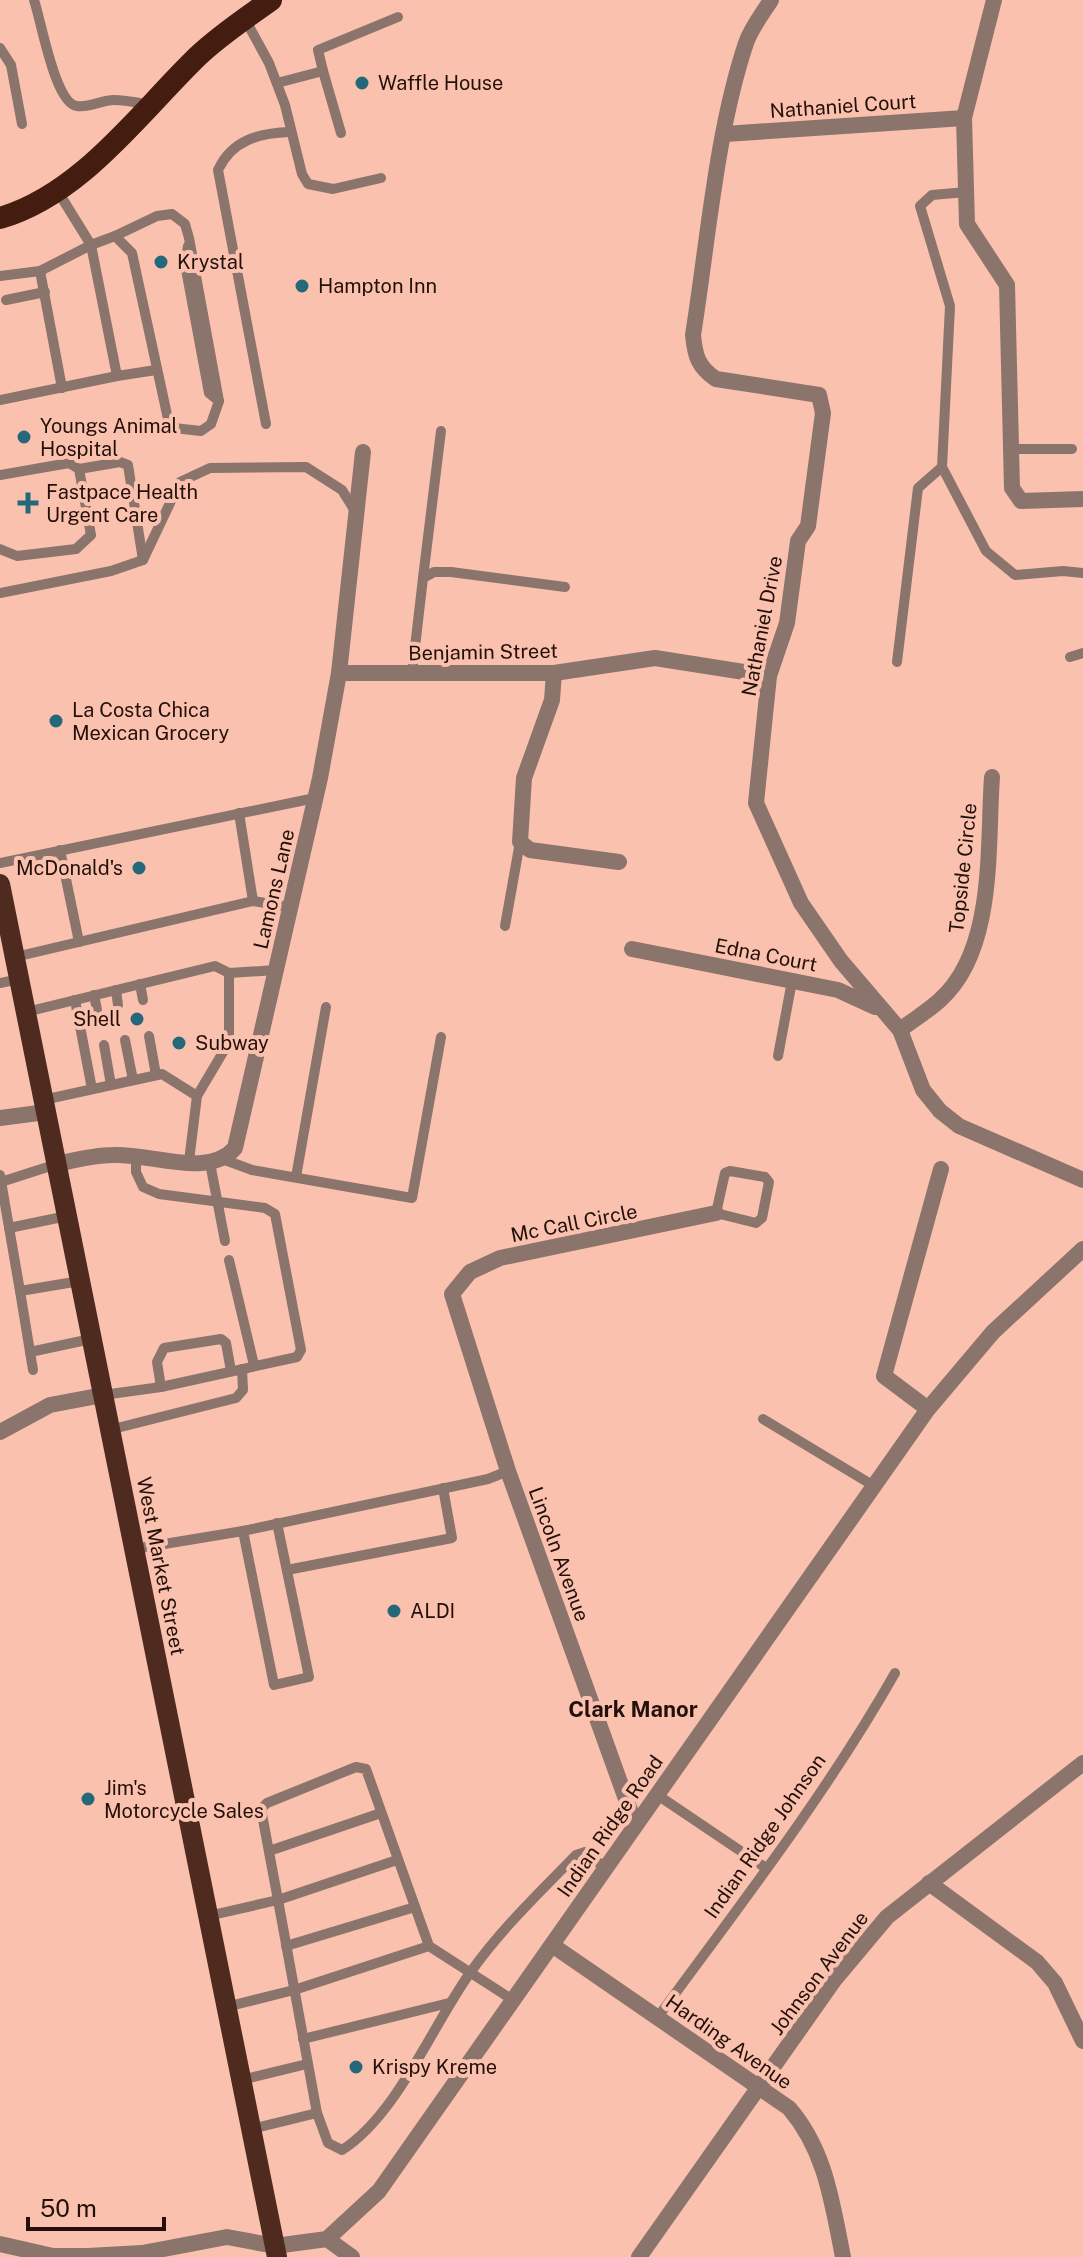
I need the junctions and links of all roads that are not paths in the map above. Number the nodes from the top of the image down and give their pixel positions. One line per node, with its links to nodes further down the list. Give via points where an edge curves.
1 (34, 0): 10 (lane, via 52,69 67,102 78,107 114,100)
2 (271, 0): 6 (highway)
3 (771, 0): 15 (street, Nathaniel Drive, via 747,40)
4 (994, 0): 11 (street)
5 (398, 17): 8 (lane, via 318,50)
6 (245, 19): 9 (lane); 10 (highway)
7 (0, 48): 12 (lane, via 11,65)
8 (323, 71): 9 (lane); 14 (lane)
9 (277, 83): 13 (lane)
10 (151, 105): 17 (highway)
11 (964, 118): 15 (street, Nathaniel Court); 18 (street)
12 (22, 124)
13 (290, 132): 16 (lane, via 308,184 333,189); 30 (lane, via 249,138 224,158 218,170)
14 (341, 133)
15 (725, 134): 52 (street, Nathaniel Drive, via 693,335 695,355 716,379 819,395 823,413 808,526 798,541 787,623)
16 (381, 178)
17 (57, 190): 19 (highway); 21 (lane)
18 (966, 192): 32 (street, via 967,224 1007,285); 35 (lane, via 932,195 920,206 950,306)
19 (0, 218)
20 (115, 236): 21 (lane); 26 (lane, via 132,253); 26 (lane, via 157,216 172,214 185,224 219,401 211,424 201,431 174,428)
21 (91, 245): 22 (lane); 27 (lane)
22 (40, 271): 23 (lane); 24 (lane)
23 (0, 276)
24 (45, 292): 25 (lane); 28 (lane)
25 (6, 300)
26 (156, 370): 27 (lane)
27 (117, 376): 28 (lane)
28 (62, 388): 29 (lane)
29 (0, 400)
30 (266, 424)
31 (441, 431): 43 (lane)
32 (1011, 449): 33 (lane); 38 (street, via 1012,488 1021,501)
33 (1072, 449)
34 (363, 452): 39 (street, Lamons Lane)
35 (942, 467): 42 (lane, via 986,551 1015,575); 48 (lane, via 918,488)
36 (79, 469): 37 (lane, via 69,463); 40 (lane, via 91,535 76,549 17,556); 41 (lane, via 128,465)
37 (0, 475)
38 (1083, 499)
39 (357, 514): 41 (lane, via 342,490 306,467 210,468 180,482); 49 (street, Lamons Lane)
40 (0, 549)
41 (143, 560): 45 (lane)
42 (1083, 573)
43 (423, 578): 44 (lane, via 451,572); 50 (lane)
44 (565, 587)
45 (0, 593)
46 (1083, 653): 47 (lane)
47 (1070, 657)
48 (897, 662)
49 (339, 673): 50 (street, Benjamin Street); 54 (street, Lamons Lane)
50 (412, 673): 51 (street, Benjamin Street)
51 (554, 673): 52 (street, Benjamin Street, via 655,658); 56 (street, via 552,700 524,778)
52 (769, 676): 81 (street, Nathaniel Drive, via 756,803 801,903 841,961)
53 (992, 777): 82 (street, Topside Circle, via 980,932 942,999)
54 (315, 798): 55 (lane); 62 (street, Lamons Lane)
55 (239, 813): 57 (lane); 61 (lane)
56 (520, 842): 58 (street, via 530,850); 64 (lane)
57 (60, 850): 59 (lane); 65 (lane)
58 (619, 862)
59 (0, 863)
60 (0, 884): 63 (main road, West Market Street)
61 (253, 901): 62 (lane); 65 (lane)
62 (290, 907): 68 (street, Lamons Lane)
63 (4, 925): 67 (main road, West Market Street)
64 (505, 926)
65 (79, 942): 67 (lane)
66 (632, 949): 71 (street, Edna Court)
67 (15, 957): 70 (main road, West Market Street)
68 (276, 970): 69 (lane); 97 (street, Lamons Lane, via 235,1148)
69 (229, 973): 72 (lane, via 215,966); 92 (lane, via 229,1042)
70 (10, 981): 80 (main road, West Market Street)
71 (792, 981): 81 (street, Edna Court, via 838,990); 87 (lane)
72 (140, 984): 73 (lane); 76 (lane)
73 (116, 990): 74 (lane); 77 (lane)
74 (94, 995): 75 (lane); 79 (lane)
75 (75, 1000): 80 (lane); 91 (lane)
76 (143, 1000)
77 (118, 1005)
78 (326, 1007): 100 (lane)
79 (97, 1010)
80 (26, 1012): 93 (main road, West Market Street)
81 (887, 1013): 82 (street, Nathaniel Drive)
82 (900, 1030): 102 (street, Nathaniel Drive, via 923,1090 940,1111 959,1126)
83 (149, 1036): 88 (lane)
84 (441, 1037): 100 (lane, via 412,1198)
85 (125, 1040): 89 (lane)
86 (104, 1045): 90 (lane)
87 (778, 1056)
88 (156, 1075): 89 (lane); 92 (lane)
89 (133, 1080): 90 (lane)
90 (111, 1085): 91 (lane)
91 (92, 1089): 93 (lane)
92 (197, 1096): 96 (lane)
93 (44, 1106): 94 (street); 98 (main road, West Market Street)
94 (0, 1118)
95 (136, 1156): 96 (street); 98 (street, via 115,1154); 103 (lane, via 143,1187)
96 (189, 1161): 97 (street)
97 (217, 1162): 100 (lane); 103 (lane)
98 (57, 1164): 101 (lane); 105 (main road, West Market Street)
99 (941, 1169): 119 (street, via 884,1376)
100 (296, 1177)
101 (1, 1178): 106 (lane)
102 (1083, 1180)
103 (217, 1202): 107 (lane); 115 (lane, via 275,1214 301,1350 297,1357)
104 (716, 1213): 104 (lane, via 725,1173 765,1177 769,1182 762,1218 756,1223); 112 (street, Mc Call Circle, via 500,1258 470,1272)
105 (67, 1216): 106 (lane); 110 (main road, West Market Street)
106 (9, 1228): 111 (lane)
107 (225, 1241)
108 (1083, 1249): 119 (street, Indian Ridge Road, via 993,1332)
109 (229, 1260): 115 (lane)
110 (80, 1281): 111 (lane); 113 (main road, West Market Street)
111 (20, 1291): 114 (lane)
112 (452, 1294): 123 (street, Lincoln Avenue)
113 (91, 1339): 114 (lane); 118 (main road, West Market Street)
114 (30, 1352): 116 (lane)
115 (242, 1368): 117 (lane); 117 (lane, via 221,1339 164,1348 157,1362); 121 (lane, via 243,1390 236,1398)
116 (33, 1370)
117 (161, 1387): 118 (lane)
118 (103, 1395): 121 (main road, West Market Street); 122 (street, via 50,1405)
119 (928, 1409): 124 (street, Indian Ridge Road)
120 (763, 1419): 124 (lane)
121 (109, 1430): 128 (main road, West Market Street)
122 (0, 1432)
123 (508, 1471): 125 (lane); 134 (street, Lincoln Avenue)
124 (874, 1486): 132 (street, Indian Ridge Road)
125 (443, 1488): 126 (lane); 129 (lane, via 452,1538)
126 (277, 1523): 127 (lane); 129 (lane)
127 (243, 1531): 128 (lane); 129 (lane, via 274,1685 309,1677)
128 (134, 1549): 142 (main road, West Market Street)
129 (287, 1570)
130 (895, 1673): 138 (lane, Indian Ridge Johnson)
131 (1083, 1763): 139 (street, Johnson Avenue)
132 (656, 1794): 134 (street, Indian Ridge Road); 138 (lane)
133 (381, 1813): 135 (lane); 135 (lane, via 366,1769 356,1767 267,1803 261,1809); 136 (lane)
134 (635, 1824): 137 (street, Indian Ridge Road)
135 (269, 1851): 140 (lane)
136 (397, 1860): 140 (lane); 141 (lane)
137 (605, 1868): 143 (street, Indian Ridge Road); 146 (lane, via 585,1852 576,1855)
138 (766, 1868): 151 (lane, Indian Ridge Johnson)
139 (929, 1883): 153 (street, via 1037,1962 1055,1983); 156 (street, Johnson Avenue, via 880,1925)
140 (278, 1900): 142 (lane); 144 (lane)
141 (415, 1907): 144 (lane); 145 (lane)
142 (208, 1916): 150 (main road, West Market Street)
143 (552, 1945): 148 (street, Indian Ridge Road); 151 (street, Harding Avenue)
144 (286, 1946): 147 (lane)
145 (429, 1946): 146 (lane); 147 (lane)
146 (470, 1972): 148 (lane); 149 (lane)
147 (294, 1990): 150 (lane); 152 (lane)
148 (513, 2000): 159 (street, Indian Ridge Road, via 379,2191)
149 (449, 2003): 152 (lane); 157 (lane, via 423,2055 359,2139 342,2150 328,2143)
150 (226, 2007): 155 (main road, West Market Street)
151 (658, 2017): 156 (street, Harding Avenue)
152 (303, 2039): 154 (lane)
153 (1083, 2041)
154 (307, 2064): 155 (lane); 157 (lane)
155 (241, 2080): 158 (main road, West Market Street)
156 (759, 2085): 163 (street, Johnson Avenue); 164 (street, Harding Avenue, via 789,2108 820,2154)
157 (317, 2113): 158 (lane)
158 (251, 2129): 161 (main road, West Market Street)
159 (327, 2239): 161 (street); 162 (street)
160 (0, 2244): 161 (street, via 53,2256 142,2253 227,2237)
161 (270, 2253)
162 (352, 2257)
163 (639, 2257)
164 (843, 2257)

